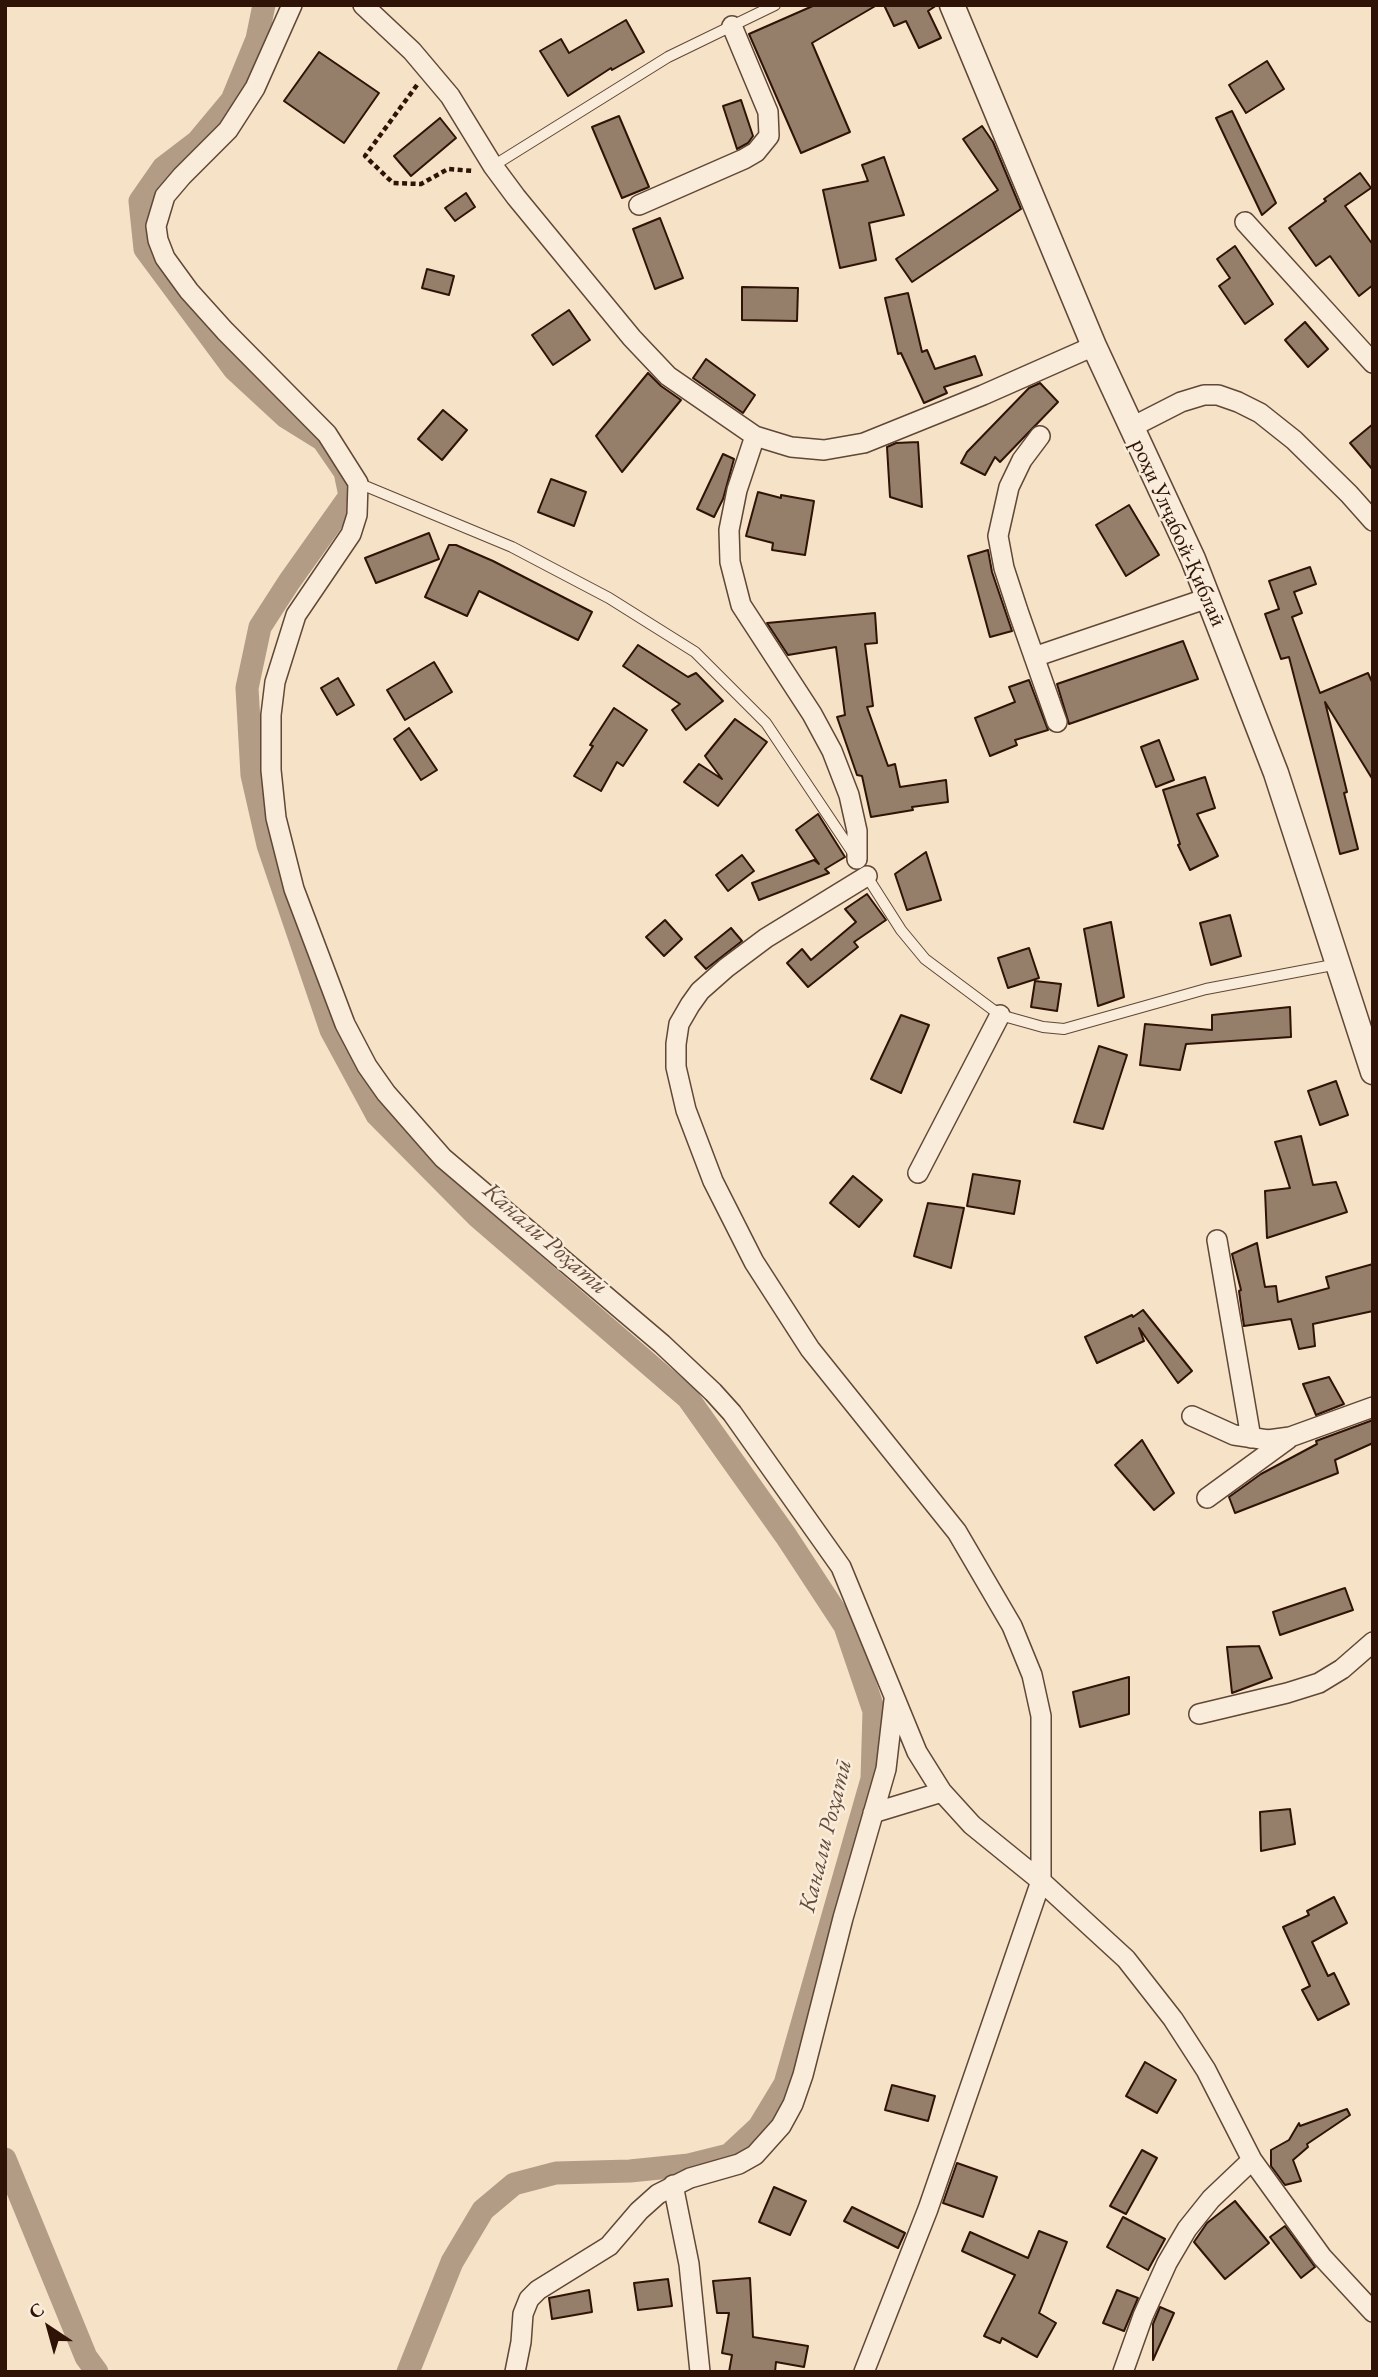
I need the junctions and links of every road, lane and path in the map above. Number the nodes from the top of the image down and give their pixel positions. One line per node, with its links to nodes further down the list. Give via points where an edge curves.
1 (292, 5): 15 (street, via 255,88 228,130 165,196 156,226 165,258 189,291 327,434)
2 (363, 5): 6 (street)
3 (775, 5): 5 (lane)
4 (952, 5): 10 (street, роҳи Улҷабой-Қиблаӣ)
5 (732, 26): 7 (lane, via 668,57); 8 (street, via 768,112 769,136 744,159)
6 (428, 70): 7 (street, via 450,96); 7 (path, via 365,156 393,183 421,184 448,169 474,171)
7 (493, 166): 13 (street, via 659,366)
8 (639, 205)
9 (1245, 222): 11 (street)
10 (1094, 346): 12 (street, роҳи Улҷабой-Қиблаӣ); 13 (street, via 864,443 824,450 791,447)
11 (1373, 363)
12 (1132, 427): 16 (street, via 1204,395 1238,402 1294,440); 17 (street, роҳи Улҷабой-Қиблаӣ)
13 (755, 436): 20 (street, via 729,530 730,562 741,604 832,751 849,795)
14 (1041, 436): 18 (street, via 1009,486 998,536)
15 (358, 483): 20 (lane, via 512,547 609,598 695,652 766,723); 32 (street, via 351,534 296,615 275,682 271,715 276,818 294,889 345,1024 386,1093 443,1158 662,1344 732,1413 841,1567)
16 (1373, 521)
17 (1208, 598): 18 (street); 21 (street, роҳи Улҷабой-Қиблаӣ, via 1276,773)
18 (1034, 657): 19 (street)
19 (1057, 722)
20 (862, 867): 22 (lane, via 925,959); 36 (street, via 700,991 679,1024 676,1067 686,1110 713,1181 754,1262 810,1349 957,1532 1012,1626 1032,1675 1041,1716)
21 (1339, 964): 22 (lane, via 1206,989 1064,1029 1020,1023); 23 (street, роҳи Улҷабой-Қиблаӣ)
22 (1000, 1015): 24 (street)
23 (1373, 1072)
24 (918, 1172)
25 (1217, 1240): 29 (street)
26 (1373, 1408): 28 (street)
27 (1192, 1416): 29 (street)
28 (1290, 1437): 29 (street); 30 (street)
29 (1251, 1438)
30 (1207, 1498)
31 (1373, 1642): 33 (street, via 1319,1683)
32 (894, 1695): 34 (street, via 917,1752); 35 (street, via 886,1769)
33 (1199, 1714)
34 (942, 1792): 35 (street); 36 (street, via 972,1825)
35 (873, 1813): 38 (street, via 803,2075 787,2115 755,2155)
36 (1041, 1881): 37 (street, via 1126,1959 1173,2019 1217,2091); 42 (street, via 928,2209)
37 (1251, 2160): 39 (street, via 1322,2257); 43 (street, via 1187,2228 1143,2316)
38 (673, 2185): 40 (street, via 639,2211 609,2246 529,2299); 41 (street, via 688,2264)
39 (1373, 2312)
40 (515, 2372)
41 (700, 2372)
42 (864, 2372)
43 (1123, 2372)

